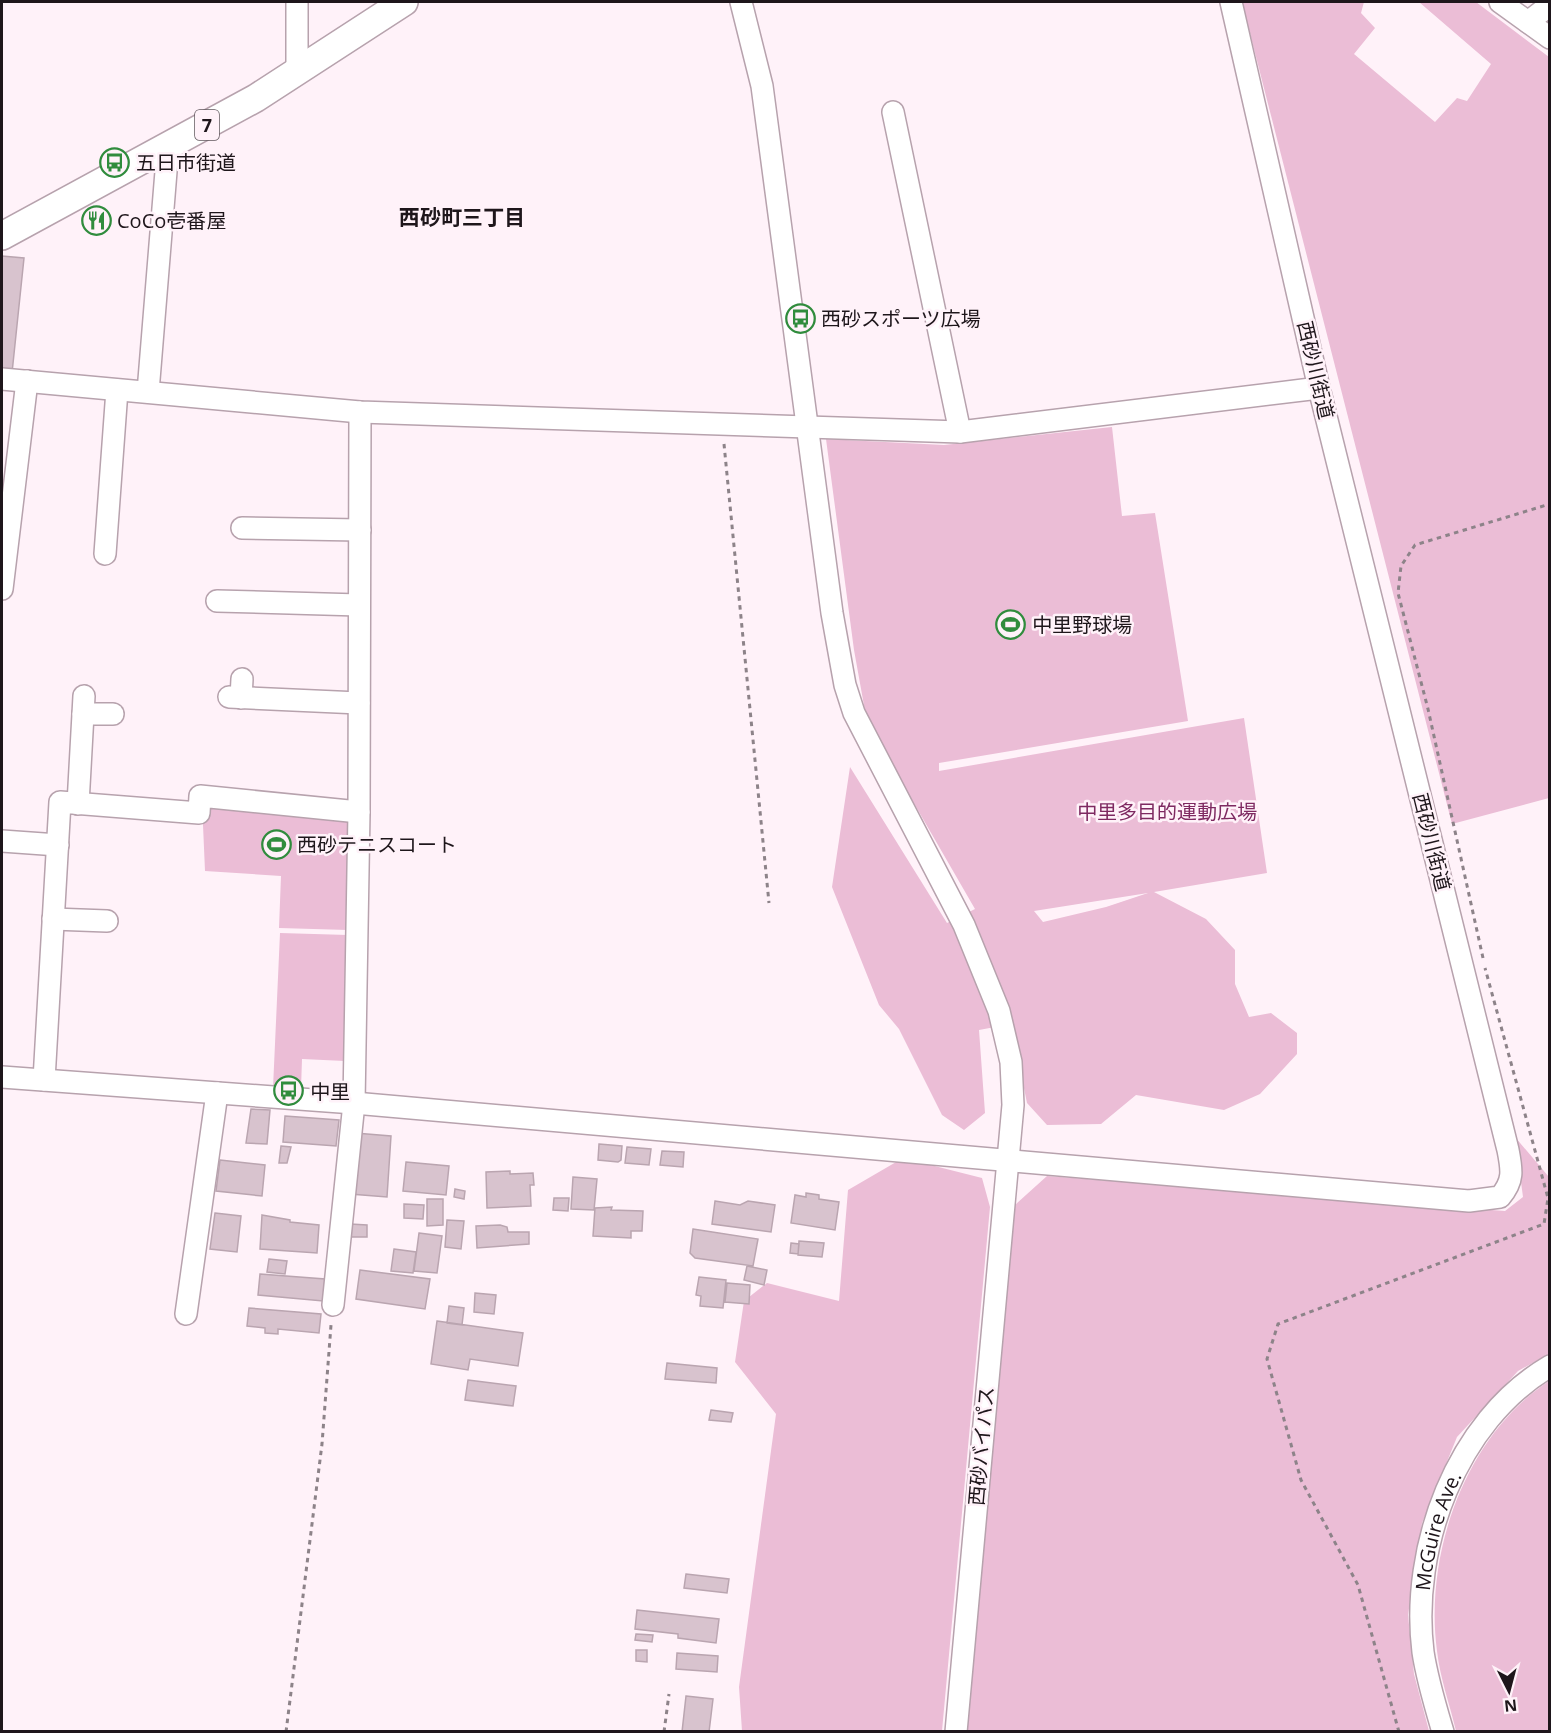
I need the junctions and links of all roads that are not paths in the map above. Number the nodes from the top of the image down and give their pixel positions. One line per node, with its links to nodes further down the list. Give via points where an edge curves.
1 (297, 2): 9 (street)
2 (404, 2): 9 (main road, 7)
3 (741, 2): 19 (street, 西砂バイパス, via 762,86)
4 (1231, 2): 15 (street, 西砂川街道)
5 (1500, 2): 7 (street)
6 (1550, 5): 7 (street)
7 (1528, 21): 8 (street)
8 (1550, 38)
9 (297, 73): 11 (main road, 7)
10 (893, 112): 20 (street)
11 (168, 147): 12 (main road, 7); 17 (street)
12 (2, 236)
13 (2, 379): 14 (street)
14 (27, 381): 16 (street); 24 (street)
15 (1319, 388): 20 (street); 40 (street, 西砂川街道, via 1508,1150 1513,1172 1509,1187 1500,1197 1469,1201)
16 (117, 390): 17 (street); 23 (street, via 99,518)
17 (148, 392): 18 (street)
18 (360, 412): 19 (street); 22 (street)
19 (808, 427): 20 (street); 40 (street, 西砂バイパス, via 845,685 866,738 964,925 999,1011 1011,1062 1013,1094)
20 (960, 432)
21 (242, 528): 22 (street)
22 (360, 530): 26 (street)
23 (105, 554)
24 (2, 589)
25 (217, 601): 26 (street)
26 (359, 605): 28 (street)
27 (237, 691): 28 (street)
28 (359, 703): 31 (street)
29 (113, 714): 30 (street, via 83,705)
30 (78, 804): 31 (street, via 199,813 200,796); 33 (street, via 60,802)
31 (359, 812): 39 (street)
32 (2, 841): 33 (street)
33 (58, 845): 34 (street)
34 (53, 919): 35 (street); 37 (street)
35 (108, 921)
36 (2, 1077): 37 (street, 西砂川街道)
37 (44, 1080): 38 (street, 西砂川街道)
38 (217, 1093): 39 (street, 西砂川街道); 42 (street)
39 (354, 1103): 40 (street, 西砂川街道); 41 (street)
40 (1007, 1161): 44 (street, 西砂バイパス)
41 (333, 1305)
42 (186, 1314)
43 (1550, 1366): 45 (street, McGuire Ave., via 1523,1384 1486,1422 1456,1472 1432,1535 1422,1588 1422,1632 1428,1677)
44 (956, 1731)
45 (1443, 1731)

